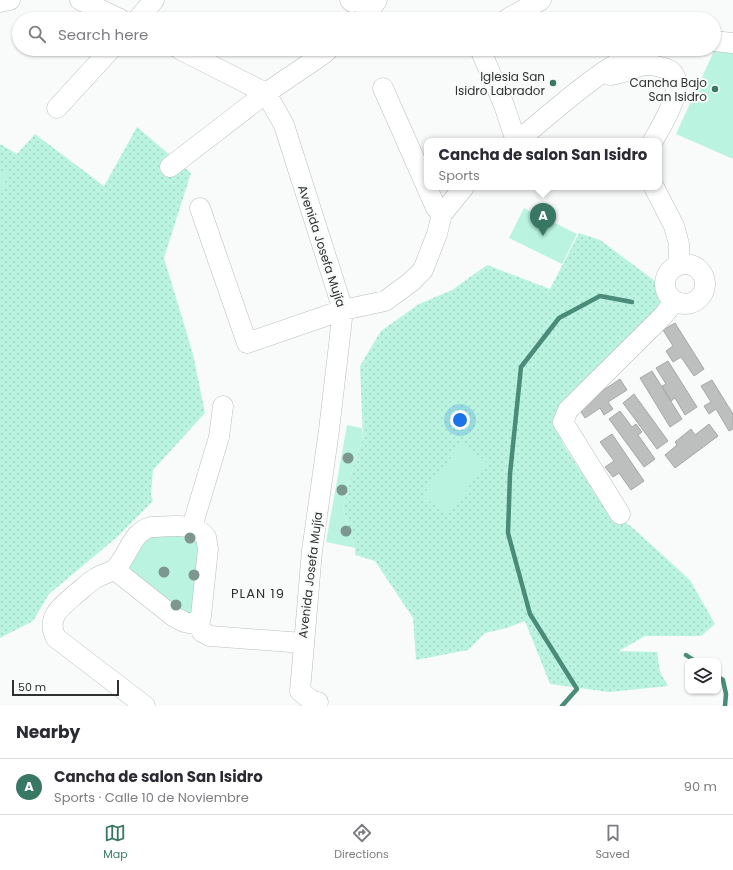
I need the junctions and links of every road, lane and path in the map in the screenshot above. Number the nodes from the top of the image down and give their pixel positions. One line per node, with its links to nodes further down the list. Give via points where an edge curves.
1 (10, 0): 8 (street)
2 (80, 0): 9 (street)
3 (154, 0): 10 (street)
4 (350, 0): 5 (street)
5 (356, 0)
6 (377, 0): 11 (street)
7 (541, 0): 12 (street)
8 (0, 2)
9 (105, 12)
10 (144, 12)
11 (368, 12)
12 (520, 12)
13 (721, 42): 14 (street)
14 (733, 43)
15 (105, 56): 23 (street)
16 (194, 56): 22 (street)
17 (320, 56): 22 (street)
18 (483, 56): 24 (street)
19 (630, 56): 20 (street)
20 (605, 72): 25 (street); 26 (street, via 612,75 646,65 671,71 677,89 674,102)
21 (383, 88): 28 (street)
22 (266, 92): 27 (street); 36 (street, Avenida Josefa Mujía, via 284,125)
23 (57, 108)
24 (516, 138)
25 (521, 138)
26 (655, 138)
27 (170, 167)
28 (424, 181)
29 (428, 190): 33 (street, via 436,208)
30 (462, 190): 33 (street)
31 (656, 190): 34 (street, via 674,226 679,244)
32 (200, 208): 36 (street, via 239,346)
33 (442, 214): 36 (street, via 423,270 411,282 385,301)
34 (679, 265): 35 (street, via 668,272 665,285 666,292); 35 (street, via 686,264 698,269 702,274 704,286 699,298 694,301)
35 (675, 301): 38 (street, via 568,410 563,422)
36 (343, 310): 42 (street, Avenida Josefa Mujía, via 312,551)
37 (223, 406): 39 (street, via 219,437)
38 (620, 514)
39 (192, 527): 40 (street, via 145,529 136,536); 41 (street, via 203,532 208,543)
40 (115, 570): 41 (street, via 173,616 184,622); 44 (street, via 96,578 58,608 52,623 52,631 56,638)
41 (199, 625): 42 (street, Avenida Josefa Mujía, via 202,632 209,636)
42 (303, 643): 43 (street, via 300,691 314,702)
43 (318, 702)
44 (145, 706)

